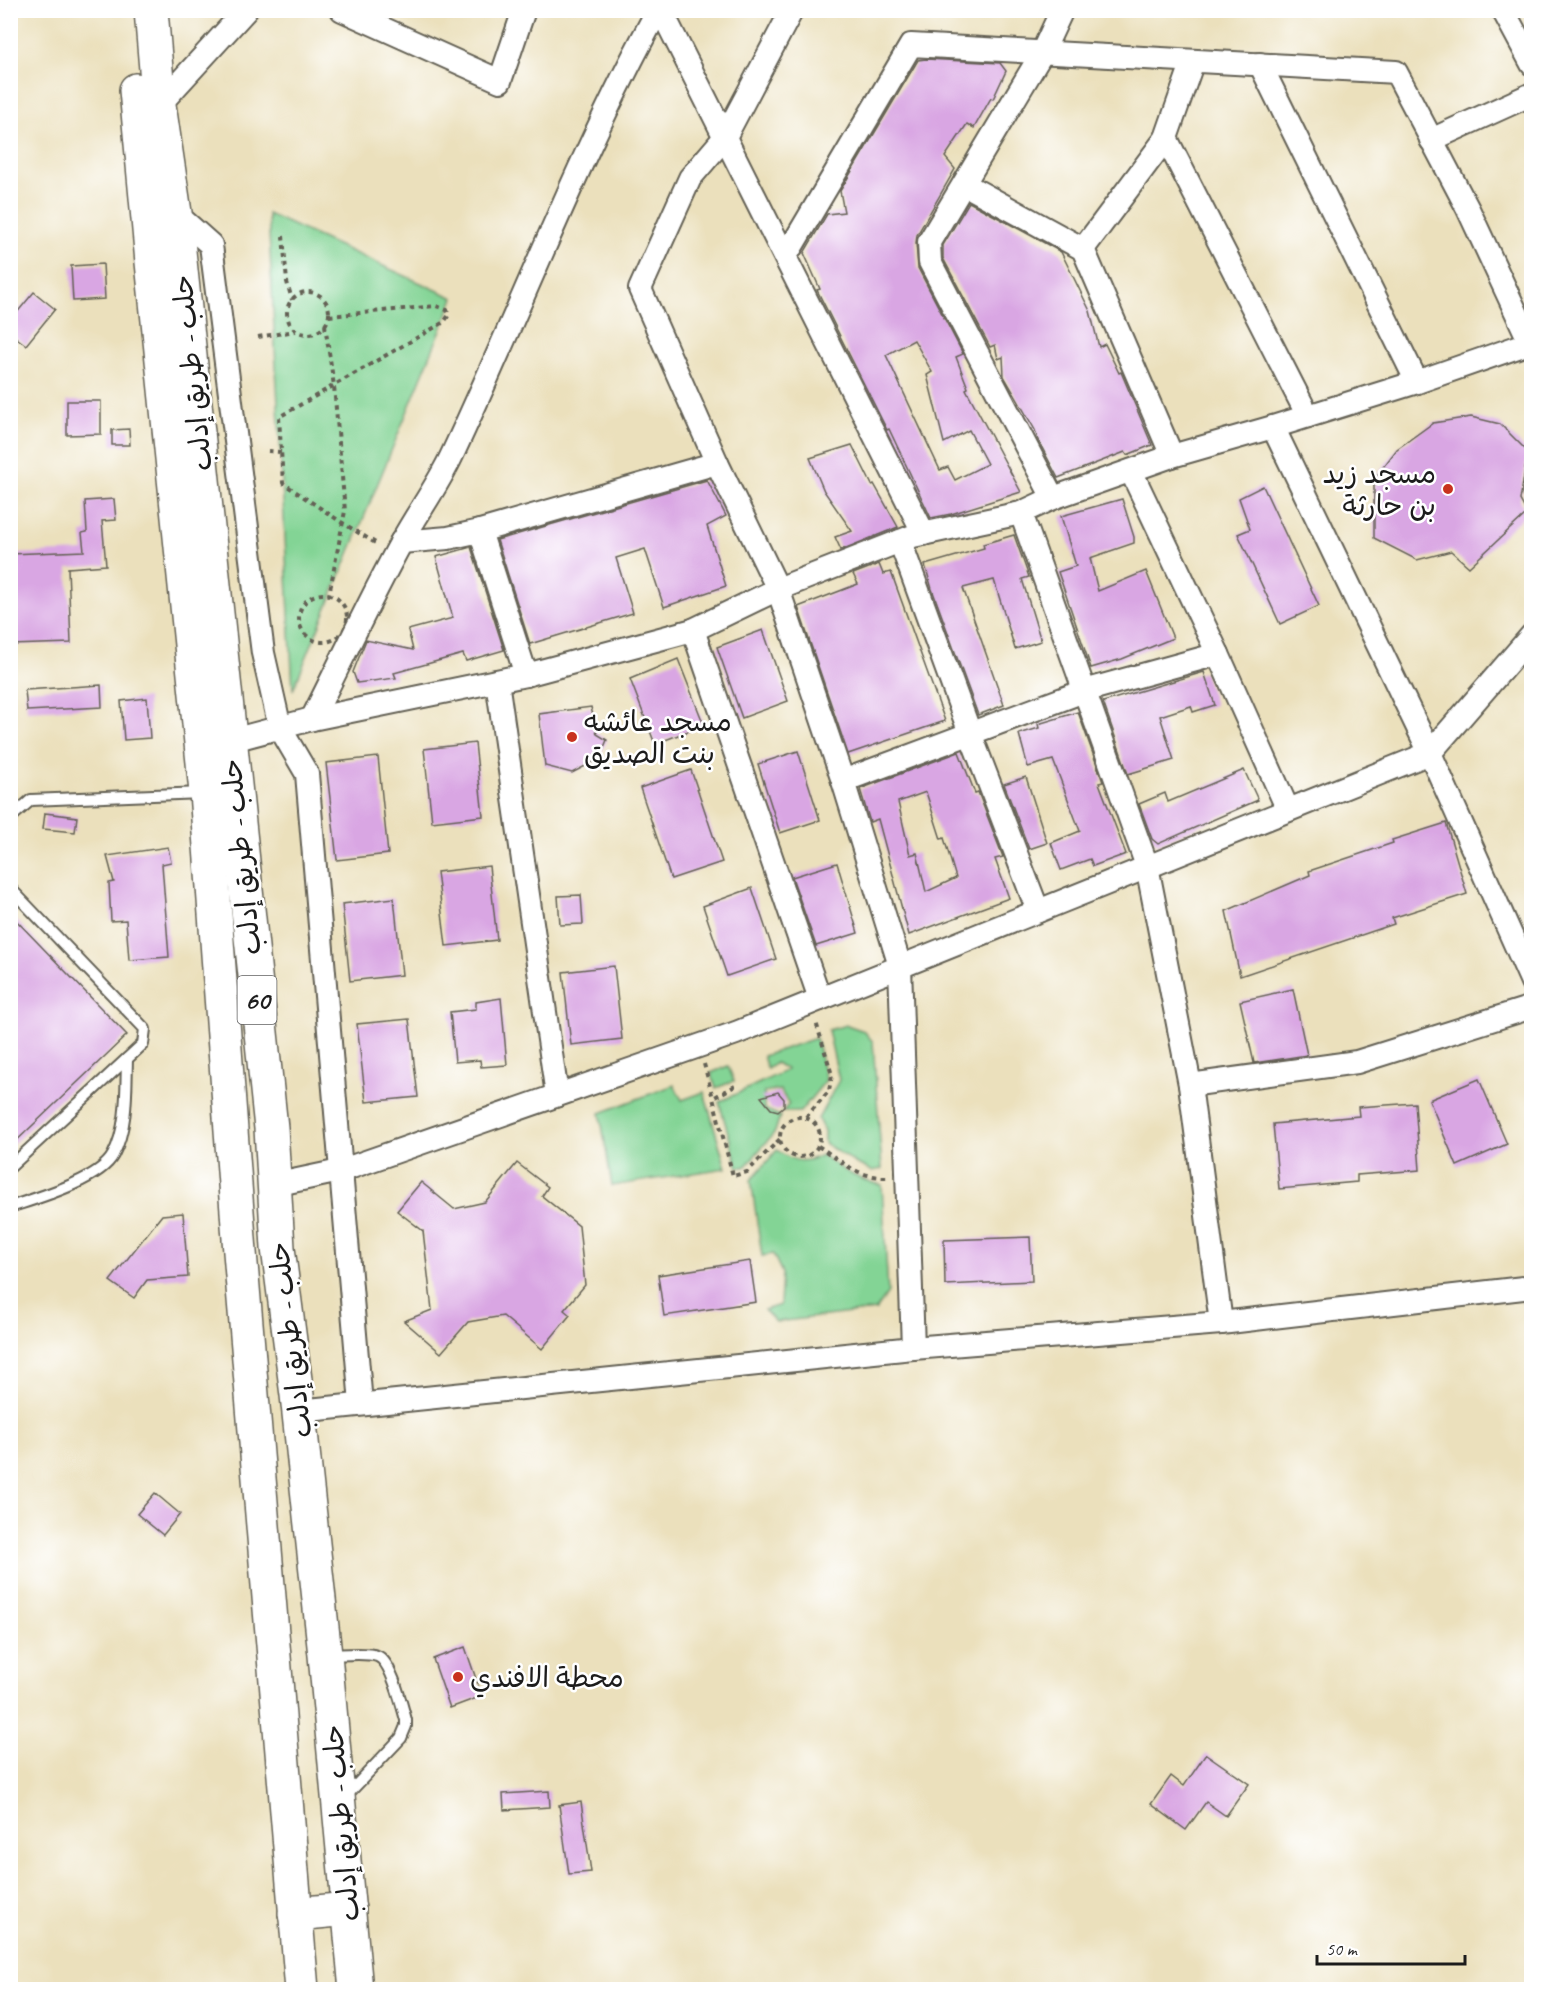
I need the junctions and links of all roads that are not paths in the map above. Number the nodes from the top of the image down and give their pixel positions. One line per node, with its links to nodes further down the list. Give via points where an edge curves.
1 (129, 10): 49 (main road, حلب - طريق إدلب / 60)
2 (151, 10): 15 (main road, حلب - طريق إدلب / 60)
3 (246, 10): 15 (street)
4 (342, 10): 5 (street, via 500,81)
5 (524, 10)
6 (660, 10): 16 (street); 35 (street, via 581,162 451,458)
7 (792, 10): 16 (street)
8 (1062, 10): 10 (street)
9 (1503, 10): 13 (street)
10 (1042, 52): 11 (street); 19 (street); 22 (street, via 911,45)
11 (1193, 61): 12 (street); 17 (street)
12 (1260, 64): 18 (street, via 1396,72); 24 (street)
13 (1532, 64)
14 (1532, 94): 18 (street)
15 (159, 105): 20 (main road, حلب - طريق إدلب / 60)
16 (725, 136): 22 (street); 28 (street, via 690,178 640,289)
17 (1166, 138): 21 (street); 25 (street)
18 (1431, 140): 23 (street)
19 (964, 184): 21 (street); 30 (street, via 929,242 930,261)
20 (175, 213): 44 (street, via 211,245 262,653); 46 (main road, حلب - طريق إدلب / 60)
21 (1083, 249): 27 (street)
22 (786, 256): 33 (street)
23 (1531, 342): 24 (street)
24 (1417, 382): 25 (street)
25 (1308, 416): 26 (street)
26 (1274, 427): 27 (street); 47 (street)
27 (1172, 456): 29 (street)
28 (717, 463): 32 (street); 36 (street)
29 (1131, 471): 30 (street); 39 (street)
30 (1053, 498): 31 (street)
31 (1021, 513): 33 (street); 42 (street)
32 (480, 531): 35 (street); 40 (street)
33 (924, 534): 34 (street)
34 (900, 541): 36 (street); 45 (street)
35 (392, 545): 43 (street)
36 (778, 589): 37 (street); 48 (street)
37 (693, 630): 40 (street); 57 (street)
38 (1532, 635): 47 (street)
39 (1218, 654): 42 (street); 50 (street)
40 (526, 675): 41 (street)
41 (497, 681): 43 (street); 61 (street)
42 (1084, 691): 45 (street); 52 (street)
43 (312, 719): 44 (street)
44 (280, 728): 46 (street); 63 (street, via 307,774)
45 (970, 733): 48 (street); 54 (street)
46 (229, 741): 64 (main road, حلب - طريق إدلب / 60, via 271,1128)
47 (1430, 753): 50 (street); 56 (street)
48 (843, 781): 55 (street)
49 (206, 792): 51 (lane, via 31,800); 67 (main road, حلب - طريق إدلب / 60)
50 (1288, 810): 52 (street)
51 (10, 818)
52 (1147, 866): 54 (street); 60 (street)
53 (10, 888): 59 (lane, via 145,1029 143,1044)
54 (1038, 911): 55 (street)
55 (900, 966): 57 (street); 70 (street)
56 (1532, 982)
57 (815, 1001): 61 (street)
58 (1532, 1007): 60 (street, via 1357,1062)
59 (127, 1059): 62 (lane); 65 (lane, via 120,1139 112,1158 67,1188)
60 (1190, 1085): 69 (street)
61 (557, 1095): 63 (street)
62 (10, 1167)
63 (340, 1171): 64 (street); 71 (street)
64 (273, 1185): 66 (main road, حلب - طريق إدلب / 60)
65 (10, 1207)
66 (278, 1248): 67 (main road); 72 (main road, حلب - طريق إدلب / 60)
67 (240, 1252): 76 (main road, حلب - طريق إدلب / 60)
68 (1532, 1287): 69 (street)
69 (1221, 1323): 70 (street)
70 (913, 1348): 71 (street)
71 (361, 1404): 72 (street)
72 (299, 1411): 73 (main road, حلب - طريق إدلب / 60)
73 (325, 1655): 74 (main road, حلب - طريق إدلب / 60); 74 (lane, via 371,1655 382,1659 406,1720 401,1738)
74 (338, 1804): 75 (main road, حلب - طريق إدلب / 60)
75 (348, 1909): 76 (main road); 78 (main road, حلب - طريق إدلب / 60)
76 (295, 1914): 77 (main road, حلب - طريق إدلب / 60)
77 (302, 1989)
78 (356, 1989)

